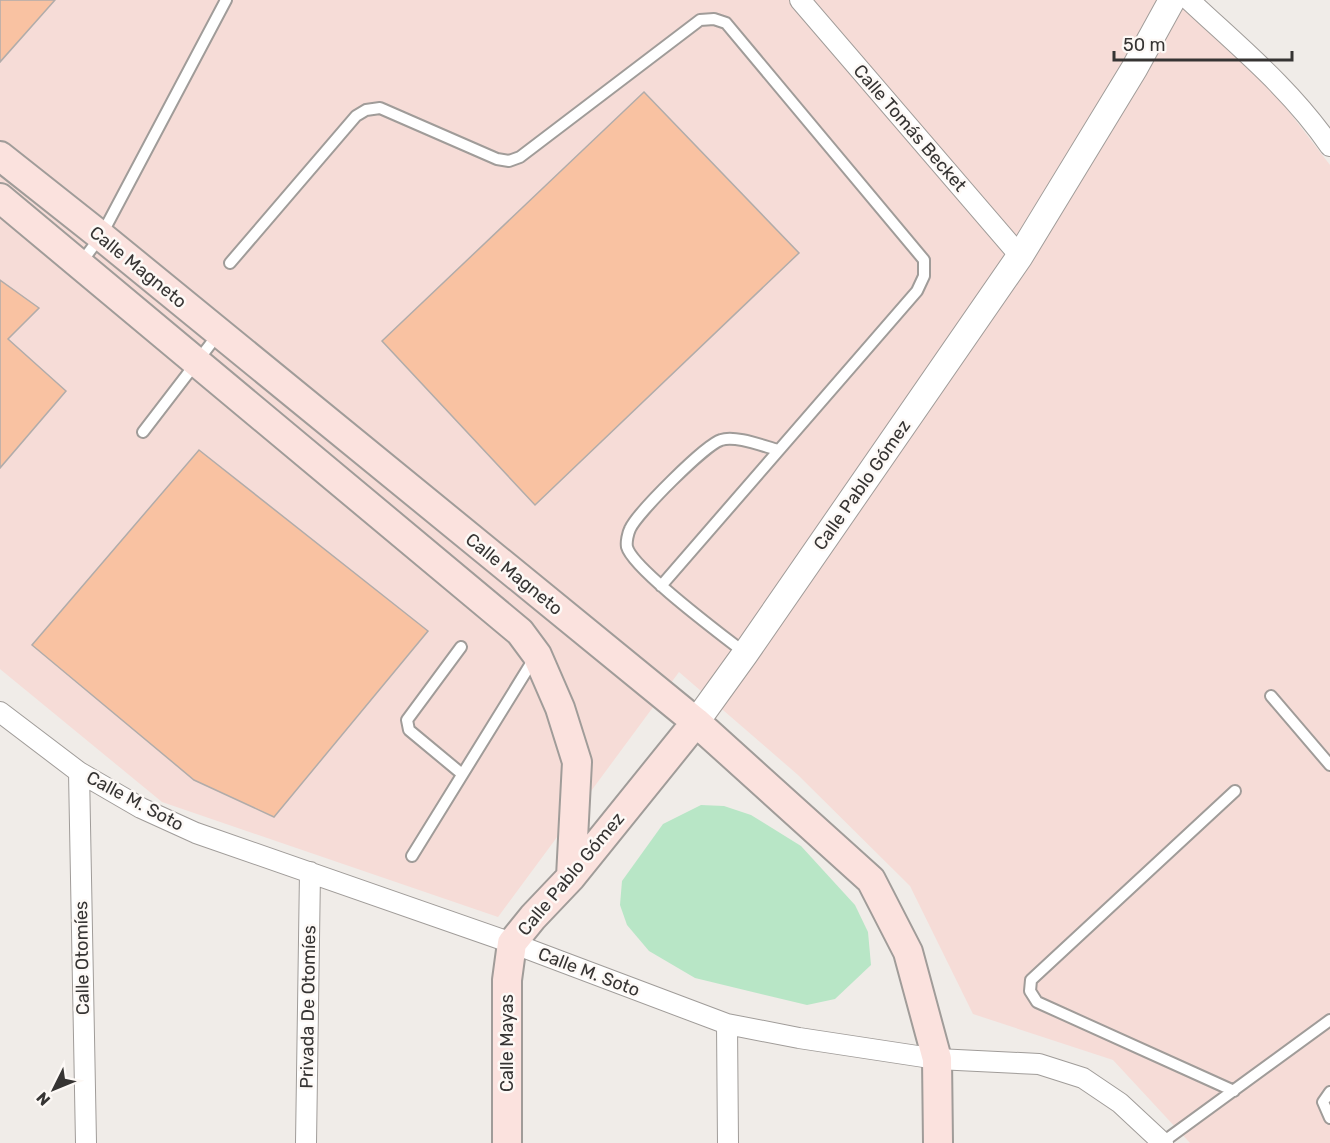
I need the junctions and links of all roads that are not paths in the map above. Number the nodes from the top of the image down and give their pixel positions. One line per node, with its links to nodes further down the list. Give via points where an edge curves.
1 (226, 0): 8 (lane)
2 (800, 0): 9 (street, Calle Tomás Becket)
3 (1172, 0): 9 (street, Calle Pablo Gómez)
4 (1189, 0): 5 (street, via 1283,87)
5 (1330, 146)
6 (0, 156): 8 (main road, Calle Magneto)
7 (0, 198): 11 (main road, Calle Magneto)
8 (101, 236): 11 (lane); 12 (main road, Calle Magneto)
9 (1020, 256): 18 (street, Calle Pablo Gómez)
10 (230, 263): 15 (lane, via 356,116 366,110 380,108 508,161 520,157 700,20 726,23 924,260 924,276 917,291)
11 (80, 264): 13 (main road, Calle Magneto)
12 (219, 333): 13 (lane); 22 (main road, Calle Magneto)
13 (197, 361): 14 (lane); 19 (main road, Calle Magneto, via 478,595 520,632)
14 (143, 432)
15 (778, 450): 16 (lane); 16 (lane, via 730,438 719,440 704,450 639,516 626,545 634,560)
16 (661, 586): 18 (lane)
17 (461, 647): 25 (lane, via 407,725)
18 (746, 654): 22 (street, Calle Pablo Gómez)
19 (537, 655): 25 (lane); 29 (main road, Calle Magneto, via 577,762)
20 (1271, 696): 23 (lane)
21 (0, 712): 24 (street, Calle M. Soto)
22 (696, 722): 29 (main road, Calle Pablo Gómez); 33 (main road, Calle Magneto, via 871,880 908,952)
23 (1330, 765)
24 (79, 772): 28 (street, Calle M. Soto, via 141,808 196,833); 37 (street, Calle Otomíes)
25 (462, 774): 27 (lane)
26 (1235, 791): 34 (lane, via 1031,980 1030,992 1037,1002)
27 (412, 856)
28 (310, 872): 30 (street, Calle M. Soto); 38 (street, Privada De Otomíes)
29 (571, 877): 30 (main road, Calle Pablo Gómez)
30 (512, 943): 32 (street, Calle M. Soto); 39 (main road, Calle Mayas, via 507,980)
31 (1330, 1020): 34 (lane)
32 (727, 1024): 33 (street, Calle M. Soto); 40 (street)
33 (938, 1059): 41 (main road, Calle Magneto); 42 (street, Calle M. Soto, via 1040,1064 1083,1078 1120,1103)
34 (1234, 1091): 42 (lane)
35 (1330, 1092): 36 (lane, via 1323,1102)
36 (1330, 1118)
37 (86, 1143)
38 (306, 1143)
39 (507, 1143)
40 (728, 1143)
41 (938, 1143)
42 (1163, 1143)

